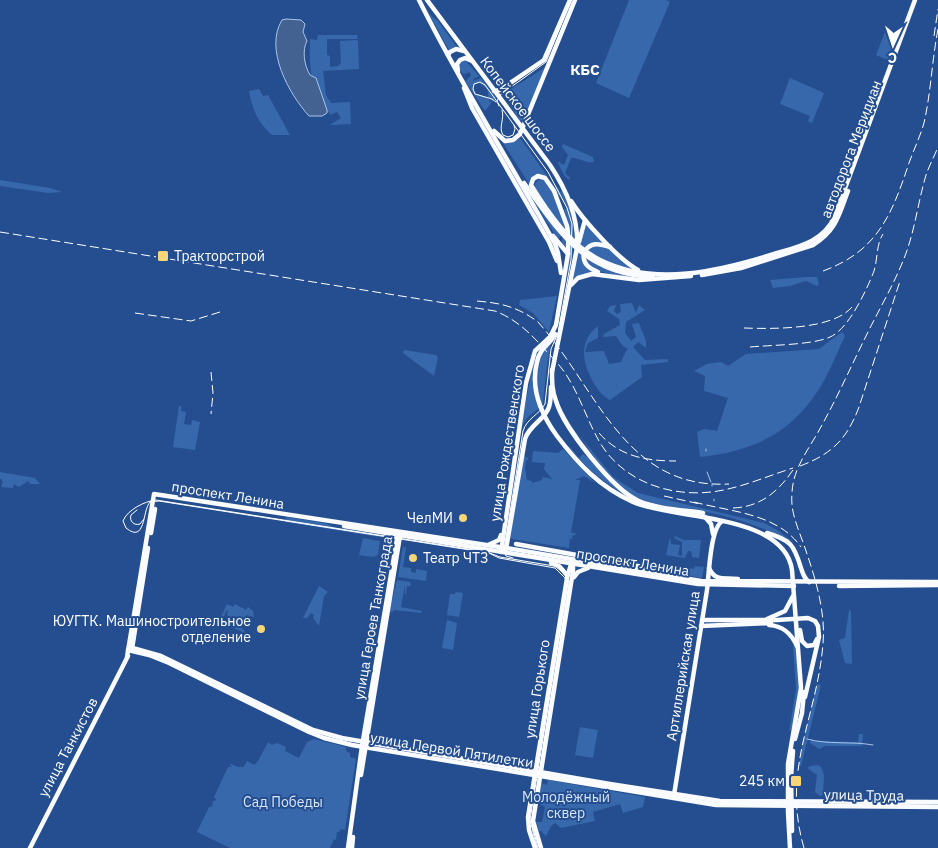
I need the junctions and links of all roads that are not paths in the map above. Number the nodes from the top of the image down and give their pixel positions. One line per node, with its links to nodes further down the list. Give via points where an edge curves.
1 (419, 0): 8 (main road)
2 (427, 0): 7 (main road, Копейское шоссе)
3 (570, 0): 6 (main road)
4 (575, 0): 6 (main road)
5 (917, 0): 24 (main road, автодорога Меридиан, via 850,179 825,232 812,242 733,266 687,273); 27 (main road, автодорога Меридиан, via 832,230 813,245 754,264 727,272)
6 (554, 44): 11 (main road, via 542,62 500,90); 13 (main road)
7 (465, 52): 8 (main road, via 456,49); 9 (main road, Копейское шоссе)
8 (448, 55): 10 (main road)
9 (473, 61): 10 (main road, via 460,60); 11 (main road, Копейское шоссе)
10 (459, 76): 12 (main road); 25 (main road, via 470,103 549,242)
11 (494, 90): 13 (main road, Копейское шоссе)
12 (487, 122): 13 (main road, via 506,141 516,138); 14 (main road)
13 (523, 129): 15 (main road, Копейское шоссе)
14 (516, 173): 16 (main road); 17 (main road)
15 (564, 189): 18 (main road); 19 (main road, Копейское шоссе)
16 (537, 197): 22 (main road, улица Рождественского, via 531,182 538,176 548,180 564,215); 23 (main road, via 552,223 574,247 596,262)
17 (542, 220): 22 (main road); 25 (main road, via 558,253)
18 (585, 220): 20 (main road); 21 (main road)
19 (576, 229): 21 (main road, улица Рождественского)
20 (611, 247): 24 (main road); 26 (main road, via 593,244 583,255 588,267)
21 (577, 248): 29 (main road, улица Рождественского)
22 (568, 254): 28 (main road, улица Рождественского)
23 (621, 270): 24 (main road, автодорога Меридиан); 27 (main road, via 640,276)
24 (641, 272)
25 (561, 273): 28 (main road)
26 (606, 276): 27 (main road, via 639,280); 29 (main road, via 583,276)
27 (671, 278)
28 (563, 287): 30 (main road, улица Рождественского)
29 (568, 290): 33 (main road, улица Рождественского)
30 (556, 325): 31 (main road, улица Рождественского, via 550,337); 32 (main road, via 553,338 542,348)
31 (542, 343): 32 (main road); 34 (main road, улица Рождественского, via 535,350 526,383)
32 (537, 361): 37 (main road, via 536,394 546,420 580,466 616,493 647,507)
33 (552, 370): 35 (main road, улица Рождественского, via 550,406 528,432); 40 (main road, via 554,396 562,416 608,478 621,490 644,503 714,516)
34 (515, 457): 35 (main road); 39 (main road, улица Рождественского)
35 (521, 458): 43 (main road, улица Рождественского)
36 (156, 494): 41 (main road, проспект Ленина); 70 (main road, улица Танкистов)
37 (704, 517): 38 (main road); 42 (main road, via 711,524)
38 (723, 521): 42 (main road, Артиллерийская улица, via 717,525); 55 (main road, via 774,539 786,552)
39 (504, 527): 46 (main road, via 499,540); 47 (main road, улица Рождественского)
40 (764, 532): 55 (main road, via 786,547); 60 (main road, via 791,544 804,577)
41 (398, 534): 44 (main road, проспект Ленина); 73 (main road, улица Героев Танкограда)
42 (714, 536): 54 (main road, Артиллерийская улица)
43 (508, 538): 45 (main road); 47 (main road, улица Рождественского)
44 (436, 539): 46 (main road, проспект Ленина); 47 (main road, проспект Ленина)
45 (516, 544): 48 (main road); 57 (main road, via 643,567)
46 (487, 545): 47 (main road, проспект Ленина)
47 (504, 550): 48 (main road, проспект Ленина); 49 (main road, проспект Ленина)
48 (533, 554): 50 (main road, проспект Ленина)
49 (539, 559): 52 (main road, проспект Ленина); 56 (main road, via 559,566)
50 (568, 559): 51 (main road, проспект Ленина); 52 (main road)
51 (580, 561): 52 (main road); 57 (main road, проспект Ленина)
52 (572, 563): 53 (main road, проспект Ленина); 56 (main road, улица Горького); 59 (main road, улица Горького)
53 (593, 567): 59 (main road, via 578,572); 61 (main road, проспект Ленина)
54 (709, 568): 58 (main road, via 716,578); 61 (main road, Артиллерийская улица)
55 (793, 570): 64 (main road); 69 (main road)
56 (567, 575): 74 (main road, улица Горького)
57 (660, 575): 61 (main road, проспект Ленина)
58 (754, 582): 60 (main road, проспект Ленина); 61 (main road, проспект Ленина)
59 (572, 583): 74 (main road, улица Горького)
60 (810, 583): 62 (main road, проспект Ленина)
61 (708, 584): 62 (main road, проспект Ленина); 65 (main road, Артиллерийская улица)
62 (848, 584): 63 (main road, проспект Ленина)
63 (938, 584)
64 (794, 593): 67 (main road, via 787,608); 69 (main road)
65 (702, 620): 66 (main road); 68 (main road, Артиллерийская улица)
66 (723, 622): 67 (main road); 68 (main road)
67 (760, 622): 69 (main road, via 812,621 817,632 814,645 803,643); 71 (main road, via 787,632 795,641); 72 (main road, via 808,618 818,626 818,642)
68 (701, 626): 76 (main road, Артиллерийская улица)
69 (798, 627): 71 (main road); 72 (main road, via 804,687)
70 (130, 649): 73 (main road, улица Первой Пятилетки, via 169,663 318,736); 83 (main road, улица Танкистов)
71 (800, 657): 75 (main road, via 801,695 789,758)
72 (802, 713): 75 (main road, via 793,754)
73 (364, 744): 74 (main road, улица Первой Пятилетки); 82 (main road, улица Героев Танкограда)
74 (538, 773): 76 (main road, улица Первой Пятилетки); 81 (main road, улица Горького, via 528,823)
75 (790, 795): 86 (main road)
76 (673, 796): 78 (main road, улица Первой Пятилетки)
77 (938, 802): 79 (main road, улица Труда)
78 (790, 803): 79 (main road, улица Труда)
79 (922, 804): 80 (main road, улица Труда)
80 (938, 807)
81 (536, 841): 84 (main road, улица Горького); 85 (main road, улица Горького)
82 (351, 847)
83 (30, 848)
84 (535, 848)
85 (541, 848)
86 (792, 848)

